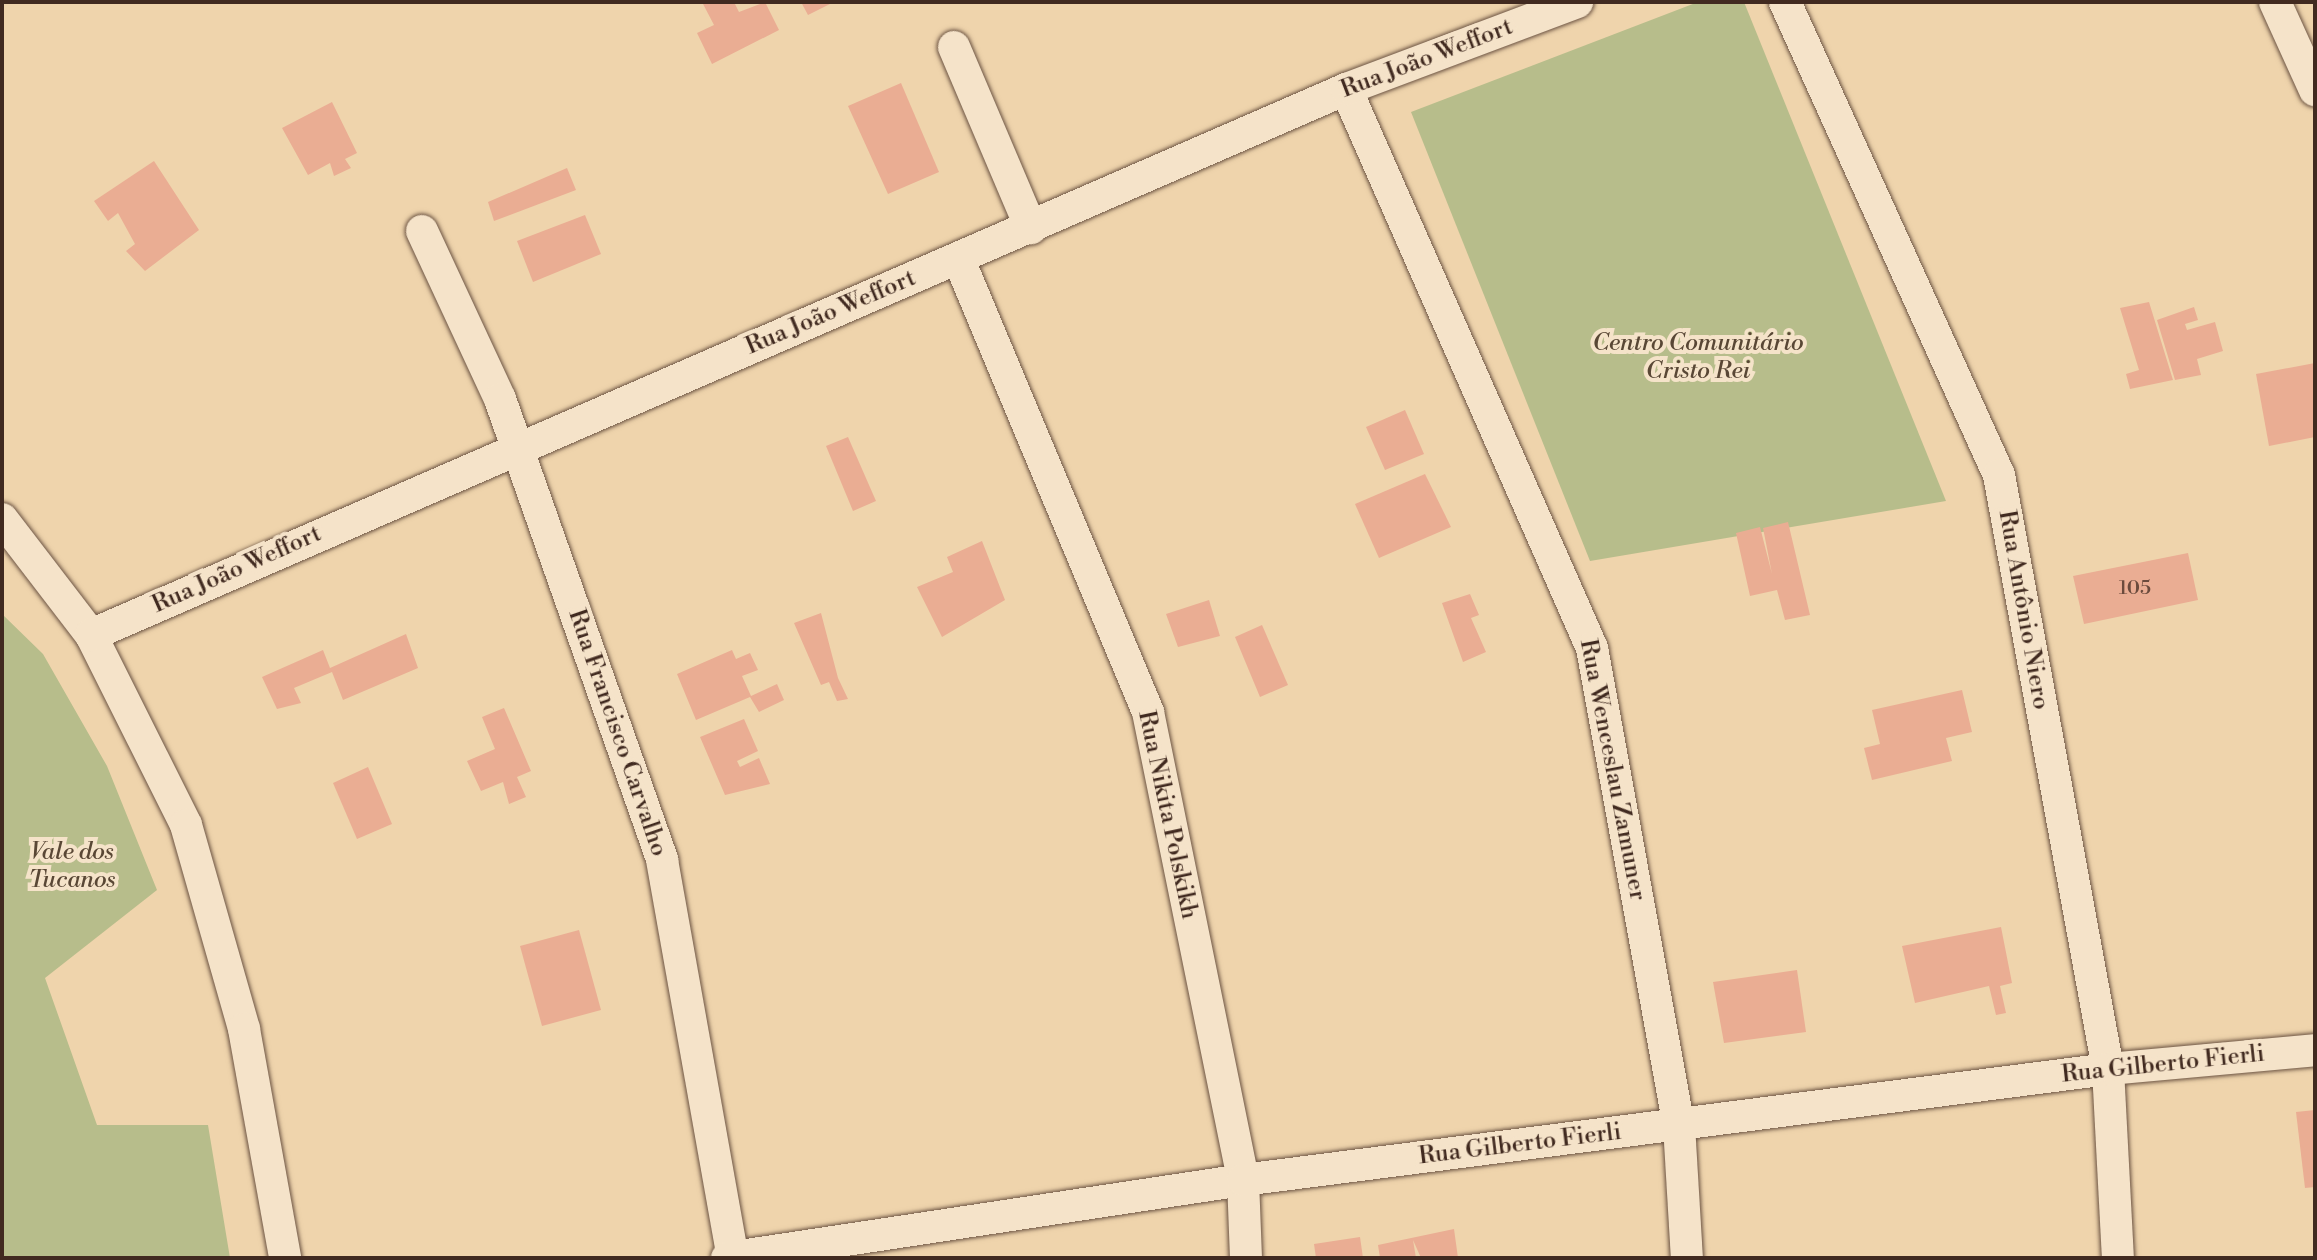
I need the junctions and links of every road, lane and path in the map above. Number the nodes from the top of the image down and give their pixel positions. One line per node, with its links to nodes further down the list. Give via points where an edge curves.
1 (1577, 2): 5 (street, Rua João Weffort)
2 (1785, 2): 14 (street, Rua Antônio Niero, via 1999,475)
3 (2275, 2): 6 (street)
4 (954, 47): 7 (street)
5 (1346, 89): 7 (street, Rua João Weffort); 15 (street, Rua Wenceslau Zamuner, via 1592,648)
6 (2315, 90)
7 (1031, 228): 9 (street, Rua João Weffort)
8 (422, 231): 10 (street, Rua Francisco Carvalho)
9 (959, 260): 10 (street, Rua João Weffort); 16 (street, Rua Nikita Polskikh, via 1148,712)
10 (516, 444): 12 (street, Rua João Weffort); 18 (street, Rua Francisco Carvalho, via 662,860)
11 (2, 519): 12 (street)
12 (91, 635): 17 (street, via 186,825 244,1029)
13 (2315, 1050): 14 (street, Rua Gilberto Fierli)
14 (2108, 1069): 15 (street, Rua Gilberto Fierli); 21 (street, Rua Antônio Niero)
15 (1679, 1125): 16 (street, Rua Gilberto Fierli); 20 (street, Rua Wenceslau Zamuner)
16 (1243, 1180): 18 (street, Rua Gilberto Fierli); 19 (street, Rua Nikita Polskikh)
17 (285, 1258)
18 (731, 1258)
19 (1246, 1258)
20 (1687, 1258)
21 (2118, 1258)

